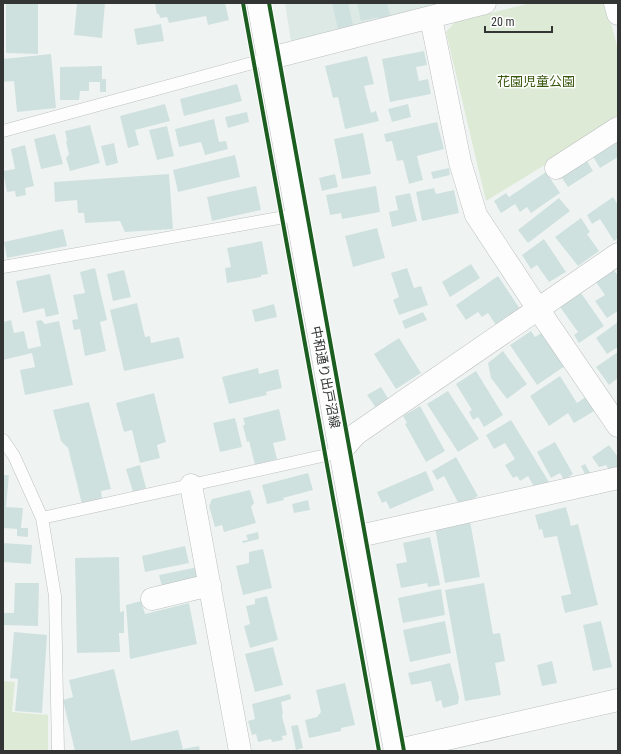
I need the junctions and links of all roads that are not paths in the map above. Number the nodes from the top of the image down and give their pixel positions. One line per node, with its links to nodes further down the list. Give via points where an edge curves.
1 (258, 3): 6 (street, 中和通り出戸沼線)
2 (485, 3): 5 (street)
3 (615, 3): 4 (street)
4 (618, 14)
5 (431, 18): 6 (street); 13 (street, via 460,162 476,215)
6 (268, 59): 8 (lane); 10 (street, 中和通り出戸沼線)
7 (618, 128): 9 (street)
8 (3, 131)
9 (556, 168)
10 (296, 215): 12 (lane); 16 (street, 中和通り出戸沼線)
11 (618, 254): 13 (street)
12 (3, 267)
13 (538, 309): 14 (street); 16 (street, via 356,434)
14 (618, 426)
15 (3, 440): 19 (lane, via 14,456)
16 (340, 452): 18 (lane); 20 (street, 中和通り出戸沼線)
17 (618, 478): 20 (street)
18 (191, 485): 19 (lane); 21 (street)
19 (42, 518): 24 (lane, via 55,596)
20 (355, 537): 26 (street, 中和通り出戸沼線)
21 (210, 585): 22 (street); 25 (street)
22 (152, 599)
23 (618, 700): 26 (street)
24 (58, 751)
25 (240, 751)
26 (394, 751)

